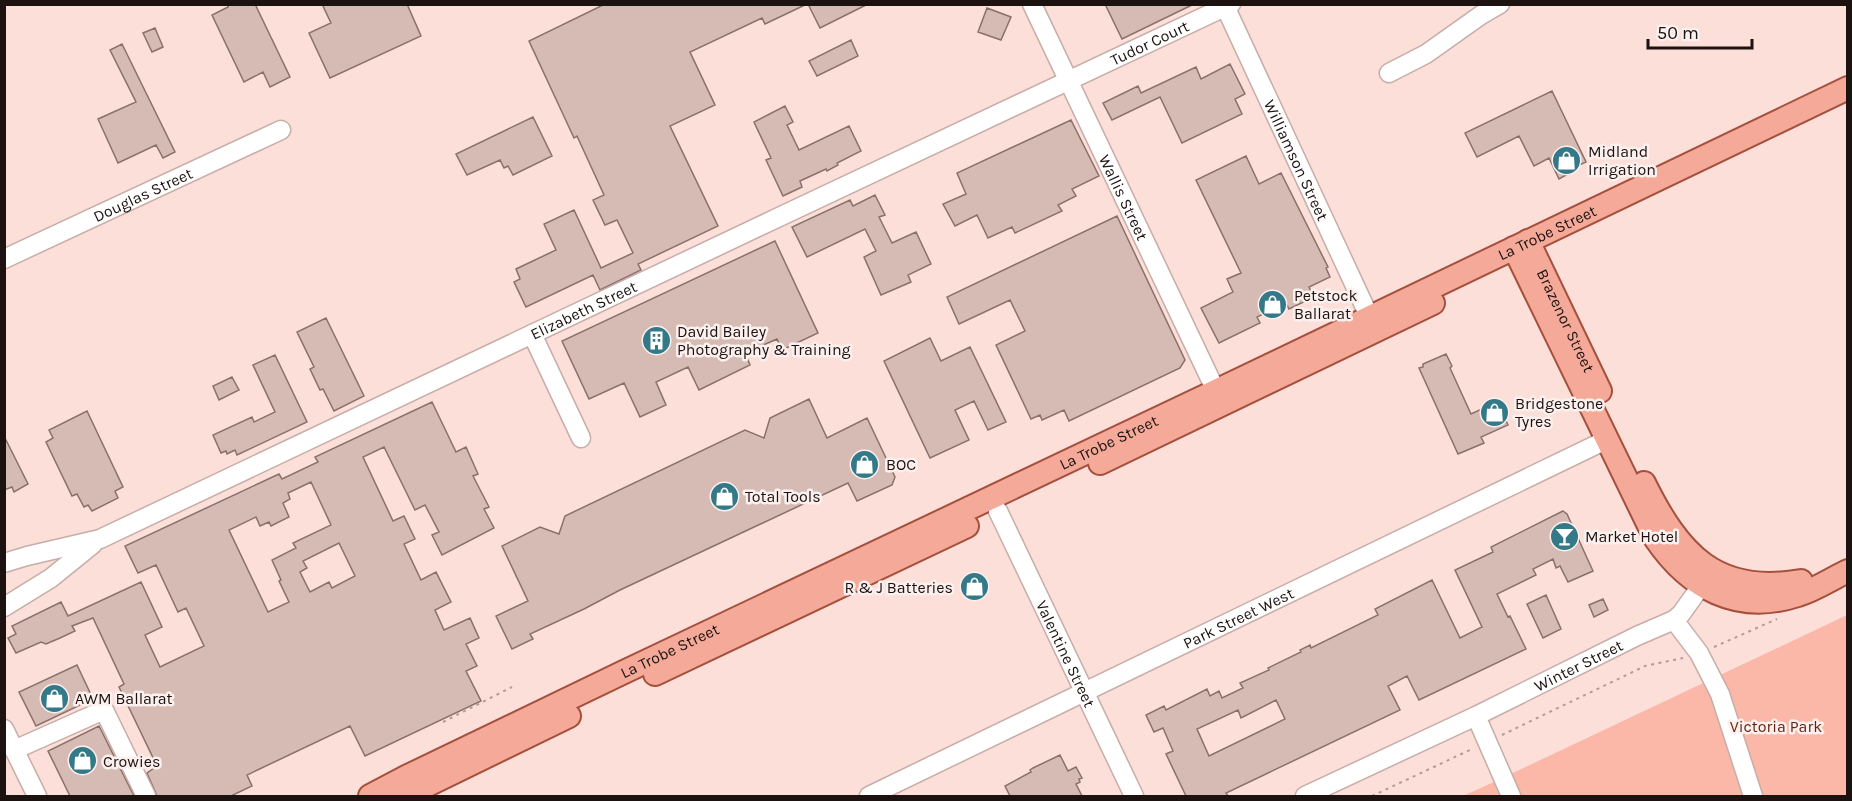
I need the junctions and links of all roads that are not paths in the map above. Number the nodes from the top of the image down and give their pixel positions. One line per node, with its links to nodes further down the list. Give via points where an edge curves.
1 (1032, 4): 5 (street, Wallis Street)
2 (1500, 4): 4 (street, via 1426,54)
3 (1226, 5): 5 (street, Tudor Court); 11 (street, Williamson Street)
4 (1389, 73)
5 (1068, 81): 12 (street, Elizabeth Street); 13 (street, Wallis Street)
6 (1848, 88): 9 (main road, La Trobe Street)
7 (1848, 104): 9 (main road, La Trobe Street)
8 (281, 130): 10 (street, Douglas Street)
9 (1524, 251): 11 (main road, La Trobe Street); 14 (main road, Brazenor Street)
10 (4, 259)
11 (1372, 324): 13 (main road, La Trobe Street)
12 (532, 334): 15 (street); 17 (street, Elizabeth Street)
13 (1219, 398): 16 (main road, La Trobe Street)
14 (1613, 436): 21 (main road, Brazenor Street, via 1655,538 1674,564); 24 (street, Park Street West)
15 (581, 438)
16 (995, 504): 24 (street, Valentine Street); 30 (main road, La Trobe Street, via 603,682); 31 (main road, La Trobe Street)
17 (100, 539): 18 (street, Elizabeth Street); 22 (street, Elizabeth Street, via 46,582)
18 (4, 563)
19 (1848, 566): 21 (main road, via 1802,581 1765,585)
20 (1848, 571): 21 (main road, via 1798,595 1765,602 1731,598)
21 (1706, 577): 23 (street, Winter Street)
22 (4, 607)
23 (1674, 620): 25 (street, Winter Street); 35 (street, via 1707,650)
24 (1084, 693): 32 (street, Park Street West); 33 (street, Valentine Street)
25 (1476, 716): 27 (street); 34 (street, Winter Street)
26 (9, 745): 28 (street); 29 (street, via 104,710)
27 (1508, 795)
28 (37, 796)
29 (146, 796)
30 (370, 796)
31 (405, 796)
32 (869, 796)
33 (1134, 796)
34 (1305, 796)
35 (1753, 796)

